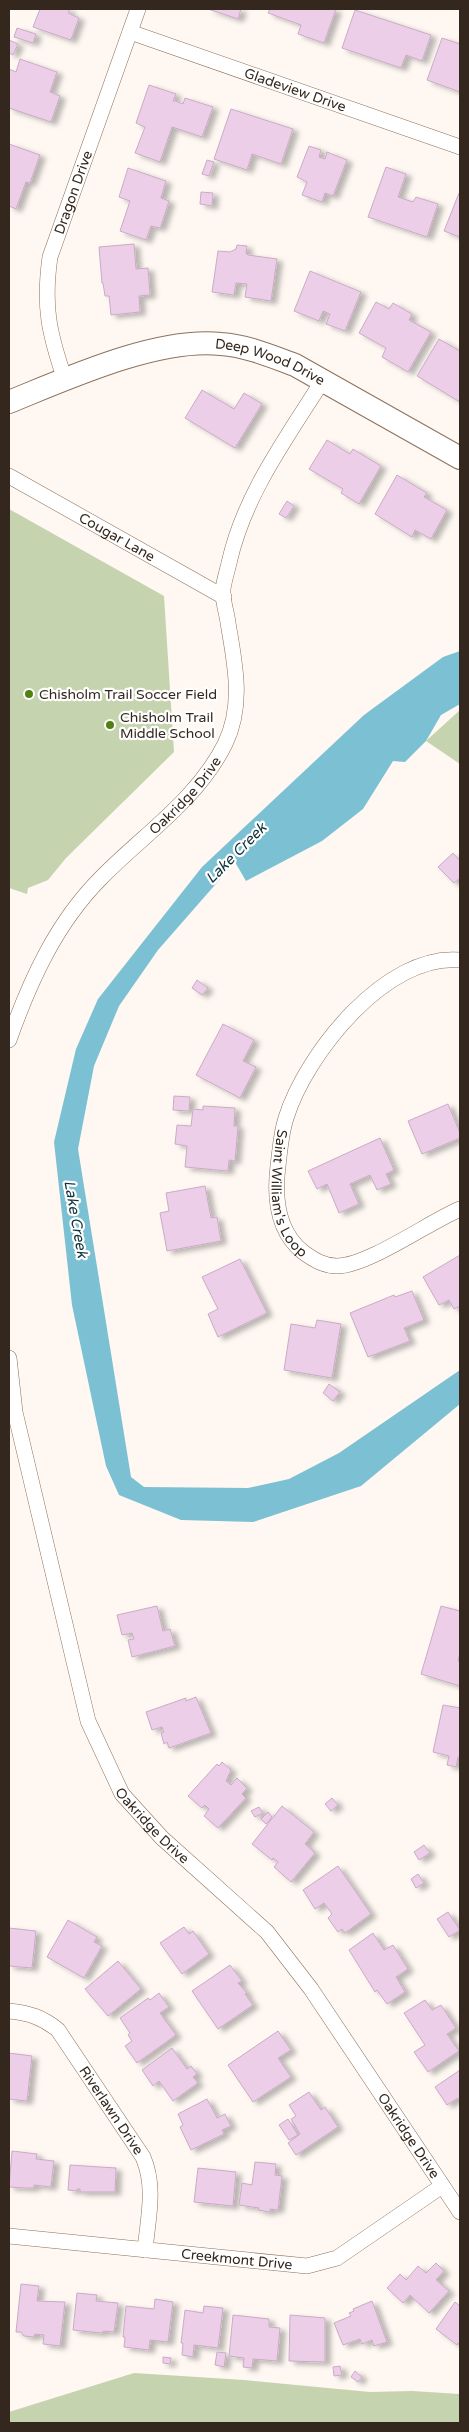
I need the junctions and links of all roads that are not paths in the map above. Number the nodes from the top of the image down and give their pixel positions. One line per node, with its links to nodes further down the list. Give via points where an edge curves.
1 (138, 9): 2 (street, Dragon Drive)
2 (130, 32): 3 (street, Gladeview Drive); 4 (street, Dragon Drive, via 50,257 46,282 48,324)
3 (460, 147)
4 (65, 380): 5 (street, Deep Wood Drive, via 152,350 203,343 266,353); 6 (street, Deep Wood Drive); 7 (street, Deep Wood Drive)
5 (323, 380): 8 (street, Deep Wood Drive); 10 (street, Oakridge Drive, via 245,509 235,536)
6 (9, 388)
7 (9, 402)
8 (460, 458)
9 (9, 476): 10 (street, Cougar Lane)
10 (224, 597): 12 (street, Oakridge Drive, via 238,689 233,724 225,745 190,796 100,878 80,902 45,954)
11 (460, 960): 13 (street, Saint William's Loop, via 432,962 399,976 364,1001 332,1034 313,1060 286,1117 276,1194 278,1213 286,1234 296,1246 313,1260 338,1266 357,1263)
12 (9, 1040)
13 (460, 1209)
14 (9, 1358): 16 (street, Oakridge Drive, via 15,1412 88,1721 122,1794 169,1845 267,1932 311,1989)
15 (9, 2011): 19 (street, Riverlawn Drive, via 30,2013 58,2030 143,2157 152,2188)
16 (442, 2186): 17 (street, Oakridge Drive); 19 (street, Creekmont Drive, via 336,2258 307,2266)
17 (460, 2212)
18 (9, 2236): 19 (street, Creekmont Drive)
19 (145, 2250)

